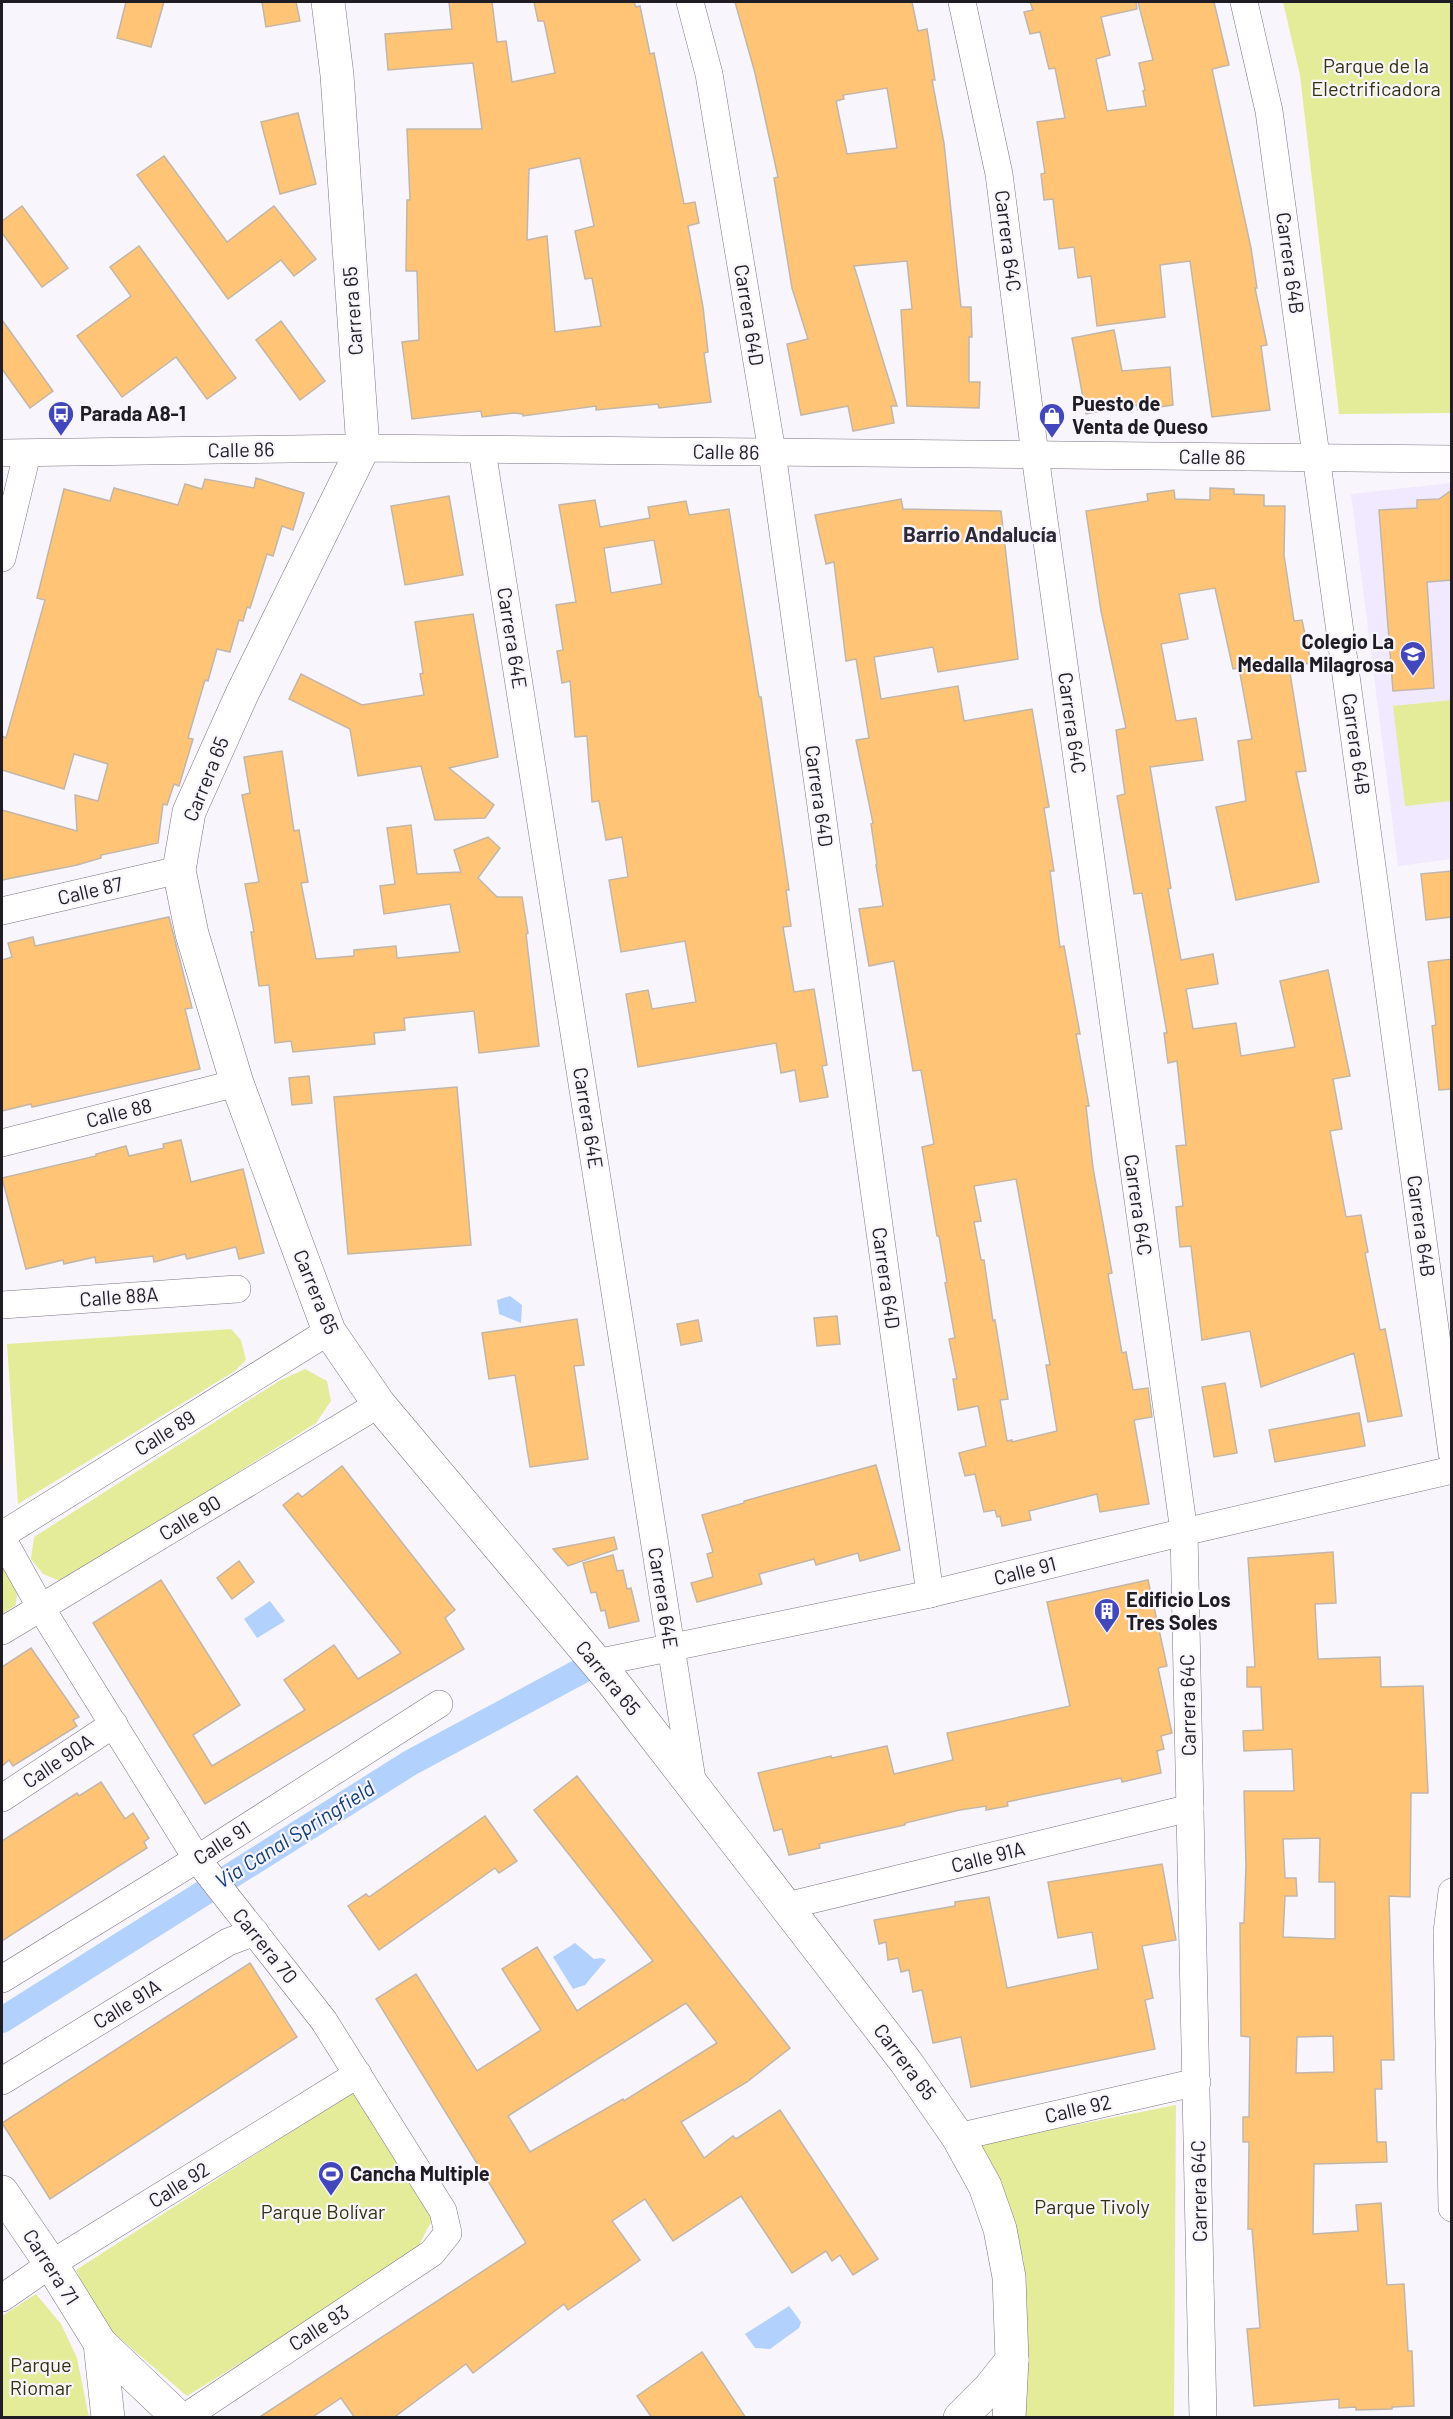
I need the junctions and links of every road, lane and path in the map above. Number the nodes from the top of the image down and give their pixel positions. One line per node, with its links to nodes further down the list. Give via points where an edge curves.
1 (328, 2): 5 (street, Carrera 65, via 337,75)
2 (690, 2): 7 (street, Carrera 64D, via 709,74)
3 (962, 2): 9 (street, Carrera 64C, via 999,174)
4 (1244, 2): 10 (street, Carrera 64B, via 1269,111)
5 (363, 448): 6 (street, Calle 86); 8 (street, Calle 86); 13 (street, Carrera 65, via 246,685 189,812)
6 (482, 450): 7 (street, Calle 86); 28 (street, Carrera 64E)
7 (772, 452): 9 (street, Calle 86); 25 (street, Carrera 64D)
8 (14, 453): 12 (street)
9 (1035, 455): 10 (street, Calle 86); 23 (street, Carrera 64C)
10 (1318, 458): 11 (street, Calle 86); 21 (street, Carrera 64B)
11 (1452, 459)
12 (2, 558)
13 (179, 870): 14 (street, Calle 87); 15 (street, Carrera 65, via 192,934)
14 (2, 911)
15 (237, 1083): 16 (street, Calle 88); 19 (street, Carrera 65)
16 (2, 1143)
17 (237, 1289): 18 (street, Calle 88A)
18 (2, 1305)
19 (329, 1331): 20 (street, Carrera 65); 24 (street, Calle 89)
20 (379, 1404): 26 (street, Calle 90); 29 (street, Carrera 65)
21 (1452, 1453)
22 (1452, 1470): 23 (street, Calle 91)
23 (1184, 1532): 25 (street, Calle 91); 34 (street, Carrera 64C)
24 (2, 1537): 26 (street, Carrera 70)
25 (930, 1594): 28 (street, Calle 91)
26 (41, 1608): 27 (street, Calle 90); 31 (street, Carrera 70)
27 (2, 1631)
28 (671, 1647): 29 (street, Calle 91); 32 (street, Carrera 64E)
29 (596, 1663): 32 (street, Carrera 65)
30 (440, 1704): 35 (street, Calle 91)
31 (114, 1724): 33 (street, Calle 90A); 35 (street, Carrera 70)
32 (693, 1786): 37 (street, Carrera 65)
33 (2, 1798)
34 (1190, 1808): 37 (street, Calle 91A); 42 (street, Carrera 64C)
35 (204, 1869): 38 (street, Carrera 70); 39 (street, Calle 91)
36 (1452, 1892): 45 (street, via 1447,1932)
37 (786, 1906): 43 (street, Carrera 65, via 906,2062)
38 (255, 1932): 40 (street, Carrera 70, via 324,2021); 41 (street, Calle 91A, via 228,1942)
39 (2, 1979)
40 (358, 2074): 46 (street, Carrera 70, via 444,2211); 47 (street, Calle 92)
41 (2, 2081)
42 (1197, 2082): 43 (street, Calle 92); 56 (street, Carrera 64C)
43 (958, 2137): 50 (street, Carrera 65, via 985,2186 1000,2229 1009,2277)
44 (2, 2192): 47 (street, Carrera 71)
45 (1452, 2208)
46 (448, 2233): 53 (street, Calle 93, via 432,2253)
47 (51, 2265): 48 (street, Calle 92); 49 (street, Carrera 71)
48 (2, 2298)
49 (100, 2343): 51 (street, Carrera 71); 52 (street, Carrera 71)
50 (1011, 2360): 54 (street); 55 (street, Carrera 65)
51 (108, 2418)
52 (178, 2418)
53 (184, 2418)
54 (960, 2418)
55 (1009, 2418)
56 (1203, 2418)

